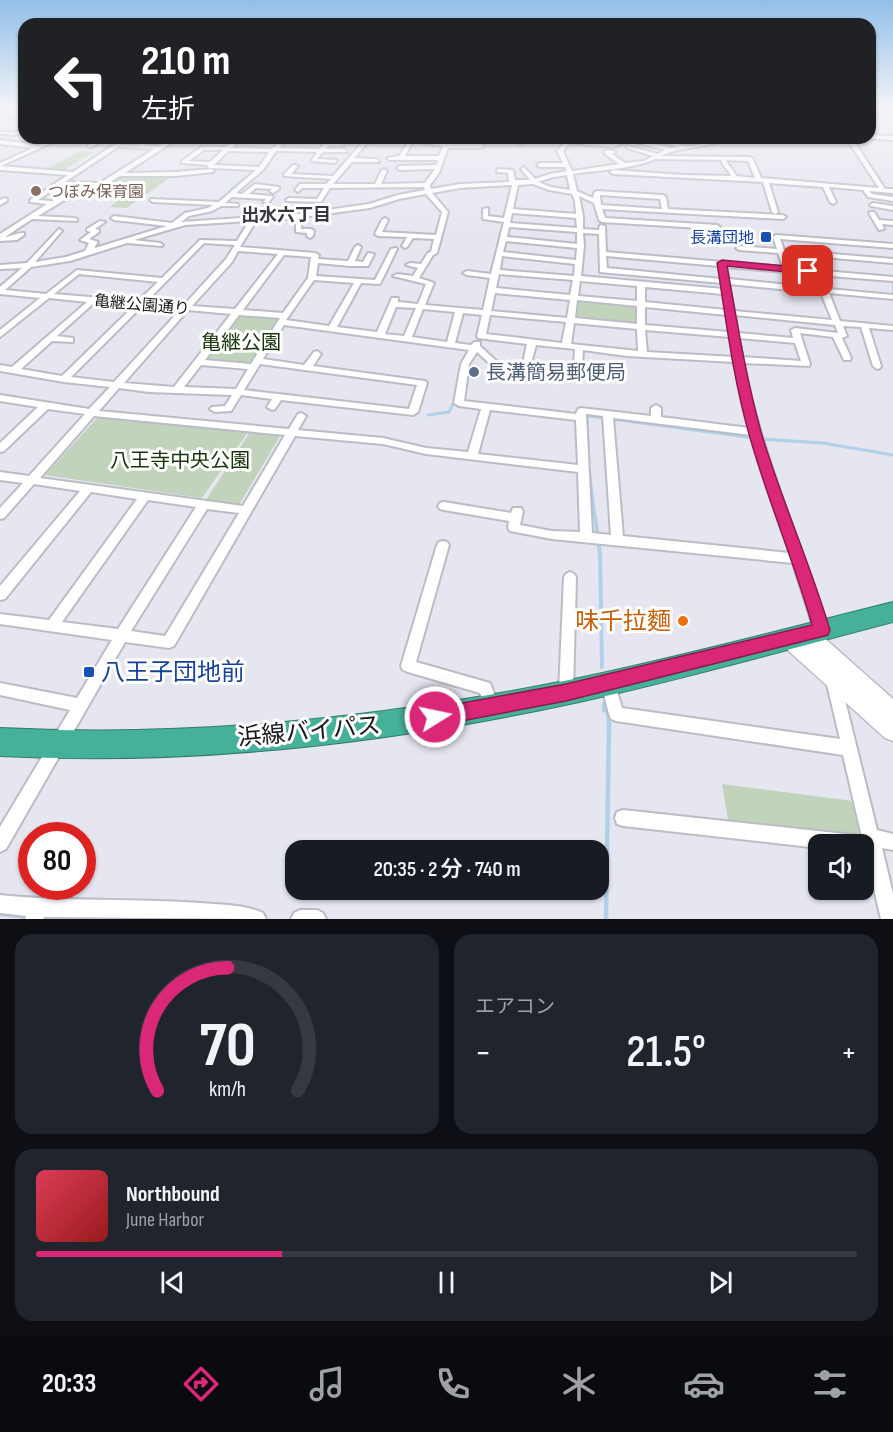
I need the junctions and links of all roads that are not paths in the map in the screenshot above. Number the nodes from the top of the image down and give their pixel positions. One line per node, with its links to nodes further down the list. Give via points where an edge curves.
1 (34, 150): 35 (street)
2 (109, 150): 46 (street)
3 (156, 150): 47 (street)
4 (200, 150): 36 (street, via 184,162)
5 (226, 150): 36 (street)
6 (269, 150): 7 (street)
7 (274, 150): 40 (street)
8 (296, 150): 21 (street)
9 (322, 150): 18 (street); 28 (street, via 314,160)
10 (360, 150): 27 (street)
11 (405, 150): 24 (street)
12 (430, 150): 20 (street)
13 (444, 150): 25 (street)
14 (561, 150): 31 (street)
15 (637, 150): 22 (street)
16 (670, 150): 22 (street)
17 (857, 150): 61 (street)
18 (345, 151)
19 (613, 152): 34 (street, via 606,152)
20 (427, 153)
21 (293, 156)
22 (658, 157): 26 (street); 34 (street)
23 (390, 158): 24 (street)
24 (401, 158): 25 (street)
25 (441, 158): 37 (street)
26 (723, 159): 49 (street); 50 (street, via 750,159)
27 (352, 160): 29 (street); 33 (street)
28 (336, 161)
29 (377, 161)
30 (540, 165): 31 (street)
31 (566, 165): 45 (street)
32 (295, 166): 48 (street, via 286,175)
33 (346, 166): 38 (street); 48 (street)
34 (625, 166): 42 (street)
35 (0, 167): 46 (street)
36 (212, 167): 40 (street, via 209,166); 47 (street, via 196,174)
37 (438, 167): 39 (street); 59 (street)
38 (360, 168)
39 (400, 168)
40 (261, 169): 65 (street)
41 (524, 169): 52 (street)
42 (594, 170): 45 (street); 49 (street)
43 (384, 171): 56 (street)
44 (499, 171): 51 (street, via 511,171)
45 (570, 172): 52 (street); 64 (street)
46 (72, 173): 53 (street)
47 (116, 174): 54 (street)
48 (336, 178): 55 (street)
49 (734, 178): 50 (street)
50 (762, 180): 57 (street); 81 (street)
51 (514, 181): 52 (street); 59 (street); 78 (street)
52 (533, 182): 64 (street, via 545,189)
53 (57, 183): 54 (street); 72 (street, via 32,201)
54 (100, 185): 72 (street, via 87,194)
55 (328, 186): 56 (street); 60 (street, via 300,186); 69 (street, via 319,201)
56 (377, 186): 59 (street)
57 (825, 186): 58 (street); 71 (street)
58 (864, 188): 61 (street); 67 (street, via 870,196)
59 (428, 189): 84 (street, via 370,206); 107 (street, via 445,212)
60 (298, 190)
61 (883, 190): 62 (street)
62 (893, 190)
63 (273, 191): 66 (street, via 277,188 255,186)
64 (575, 194): 75 (street); 85 (street)
65 (231, 195): 66 (street); 73 (street)
66 (244, 195): 70 (street, via 270,197)
67 (893, 199)
68 (153, 200): 73 (street)
69 (289, 200)
70 (266, 202)
71 (833, 202)
72 (53, 203): 83 (street)
73 (220, 204): 74 (street); 96 (street, via 187,214)
74 (236, 205)
75 (598, 205): 79 (street); 79 (street, via 597,193 663,197); 92 (street)
76 (893, 208): 95 (street, via 872,209 879,226)
77 (486, 209): 94 (street, via 485,218)
78 (511, 211): 85 (street); 94 (street)
79 (665, 211): 82 (street)
80 (711, 212): 82 (street); 86 (street); 98 (street)
81 (775, 212)
82 (692, 213): 97 (street)
83 (31, 216): 89 (street); 108 (street)
84 (298, 216): 88 (street); 106 (street, via 298,231 311,231)
85 (580, 216): 100 (street)
86 (783, 217)
87 (114, 218): 96 (street)
88 (277, 218): 90 (street); 99 (street)
89 (75, 220)
90 (253, 220): 96 (street); 113 (street)
91 (385, 220): 104 (street, via 378,234)
92 (602, 220): 97 (street); 102 (street)
93 (102, 222): 120 (street, via 89,230 97,231 83,240 95,242)
94 (508, 222): 100 (street); 109 (street)
95 (893, 223)
96 (172, 225): 110 (street)
97 (695, 225): 98 (street)
98 (717, 227): 105 (street)
99 (276, 229)
100 (580, 230): 102 (street); 115 (street)
101 (59, 231): 131 (street)
102 (602, 232): 123 (street)
103 (22, 234): 108 (street, via 17,238)
104 (404, 234): 107 (street); 114 (street); 148 (street, via 377,282)
105 (721, 234)
106 (310, 236)
107 (439, 237): 134 (street, via 434,253)
108 (0, 238)
109 (502, 239): 115 (street); 122 (street)
110 (124, 242): 112 (street); 120 (street)
111 (853, 242): 116 (street); 119 (street, via 776,237); 125 (street)
112 (160, 245)
113 (238, 246): 118 (street); 147 (street, via 202,242); 163 (street)
114 (405, 246)
115 (581, 246): 128 (street)
116 (893, 246)
117 (358, 247): 130 (street)
118 (283, 252): 126 (street, via 315,255); 165 (street)
119 (781, 252): 125 (street); 133 (street, via 742,249); 136 (street)
120 (84, 254): 131 (street)
121 (370, 254): 130 (street, via 365,264)
122 (499, 254): 128 (street); 139 (street)
123 (602, 254): 124 (street); 140 (street, via 603,270)
124 (660, 258): 129 (street); 140 (street)
125 (862, 259): 127 (street); 142 (street)
126 (315, 261): 130 (street); 143 (street)
127 (893, 261)
128 (579, 262): 144 (street)
129 (722, 263): 133 (street); 149 (street)
130 (350, 264)
131 (29, 265): 135 (street); 153 (street)
132 (410, 265): 134 (street)
133 (748, 265): 136 (street)
134 (423, 266): 145 (street)
135 (3, 267): 138 (street)
136 (787, 269): 142 (street); 151 (street)
137 (467, 273): 139 (street)
138 (0, 274)
139 (495, 274): 144 (street); 152 (street)
140 (661, 275): 149 (street)
141 (397, 276): 145 (street)
142 (870, 276): 146 (street)
143 (312, 278): 148 (street); 168 (street)
144 (577, 278): 150 (street); 158 (street)
145 (415, 279): 162 (street, via 430,283)
146 (891, 279)
147 (164, 280): 156 (street, via 77,272); 160 (street)
148 (359, 281): 172 (street)
149 (725, 281): 151 (street); 155 (street)
150 (641, 284): 155 (street); 161 (street)
151 (794, 288): 154 (street)
152 (490, 290): 158 (street); 166 (street)
153 (0, 291): 156 (street, 亀継公園通り)
154 (824, 291): 157 (street); 170 (street)
155 (726, 292): 167 (street)
156 (48, 296): 159 (street, 亀継公園通り); 175 (street)
157 (892, 297)
158 (574, 298): 161 (street); 169 (street)
159 (93, 300): 160 (street, 亀継公園通り); 180 (street)
160 (139, 303): 163 (street, 亀継公園通り); 202 (street)
161 (641, 304): 167 (street); 173 (street)
162 (420, 306): 164 (street); 178 (street, via 395,301); 182 (street)
163 (187, 308): 165 (street, 亀継公園通り); 203 (street)
164 (460, 310): 166 (street); 185 (street)
165 (237, 312): 168 (street, 亀継公園通り); 193 (street)
166 (486, 312): 169 (street); 179 (street)
167 (729, 312): 170 (street); 176 (street)
168 (283, 319): 172 (street, 亀継公園通り); 195 (street)
169 (571, 320): 173 (street); 186 (street)
170 (838, 323): 171 (street); 177 (street, via 843,336)
171 (864, 325): 174 (street); 197 (street)
172 (333, 327): 178 (street, 亀継公園通り)
173 (641, 327): 176 (street); 190 (street)
174 (893, 328)
175 (0, 334)
176 (733, 334): 183 (street); 191 (street)
177 (836, 335): 183 (street, via 795,330); 192 (street)
178 (380, 336): 182 (street, 亀継公園通り)
179 (481, 336): 184 (street); 187 (street)
180 (50, 338): 181 (street); 200 (street)
181 (70, 340)
182 (407, 340): 185 (street, 亀継公園通り)
183 (798, 341): 191 (street, via 806,364)
184 (532, 342): 186 (street); 194 (street)
185 (450, 345): 187 (street, 亀継公園通り)
186 (566, 346): 188 (street)
187 (475, 347): 201 (street); 209 (street, via 465,364 459,403)
188 (579, 348): 190 (street); 196 (street)
189 (317, 354): 198 (street)
190 (642, 354): 191 (street)
191 (737, 358): 218 (street)
192 (847, 358)
193 (199, 362): 195 (street); 204 (street)
194 (527, 363)
195 (255, 364): 198 (street); 205 (street)
196 (578, 366)
197 (877, 366)
198 (307, 367): 206 (street, via 422,382 413,412)
199 (0, 368): 200 (street)
200 (14, 370): 202 (street)
201 (502, 370)
202 (64, 379): 203 (street)
203 (120, 384): 204 (street); 213 (street)
204 (177, 390): 205 (street)
205 (237, 392): 206 (street); 212 (street, via 228,409)
206 (279, 396): 210 (street)
207 (0, 398): 208 (street)
208 (46, 405): 213 (street); 221 (street)
209 (486, 406): 216 (street); 223 (street)
210 (272, 407)
211 (656, 408): 217 (street)
212 (215, 409)
213 (94, 413): 219 (street); 226 (street)
214 (608, 414): 216 (street, via 581,411); 217 (street); 234 (street)
215 (301, 416): 219 (street)
216 (581, 417): 224 (street)
217 (656, 421): 218 (street)
218 (755, 432): 236 (street)
219 (290, 433): 223 (street, via 382,441); 231 (street)
220 (0, 434): 221 (street)
221 (12, 436): 222 (street)
222 (0, 449)
223 (472, 456): 224 (street)
224 (583, 469): 233 (street)
225 (0, 476): 226 (street)
226 (32, 480): 227 (street); 232 (street)
227 (88, 488): 228 (street); 238 (street)
228 (145, 496): 229 (street); 241 (street)
229 (203, 505): 231 (street); 243 (street)
230 (444, 506): 233 (street, via 517,515 514,528)
231 (246, 510): 243 (street, via 169,642)
232 (0, 515)
233 (585, 537): 234 (street)
234 (617, 540): 236 (street)
235 (443, 545): 249 (street, via 408,666 485,688)
236 (799, 559): 242 (street)
237 (570, 577): 247 (street)
238 (0, 595)
239 (893, 612): 242 (highway, 浜線バイパス)
240 (0, 619): 241 (street)
241 (52, 626): 243 (street)
242 (805, 634): 244 (street); 245 (highway, 浜線バイパス); 250 (street)
243 (121, 636): 248 (street)
244 (832, 675): 251 (street); 254 (street)
245 (608, 683): 247 (highway, 浜線バイパス); 254 (street, via 616,714)
246 (0, 689): 248 (street)
247 (566, 693): 249 (highway, 浜線バイパス)
248 (80, 705): 253 (street)
249 (492, 707): 253 (highway, 浜線バイパス, via 306,733)
250 (893, 712)
251 (893, 730)
252 (0, 742): 253 (highway, 浜線バイパス)
253 (56, 746): 259 (street)
254 (849, 748): 256 (street)
255 (623, 818): 257 (street)
256 (867, 834)
257 (808, 839)
258 (893, 842): 260 (street)
259 (0, 843)
260 (874, 843)
261 (874, 861): 267 (street)
262 (0, 904): 263 (street)
263 (37, 913): 264 (street, via 173,910)
264 (257, 919)
265 (300, 919): 266 (street)
266 (317, 919)
267 (890, 919)

